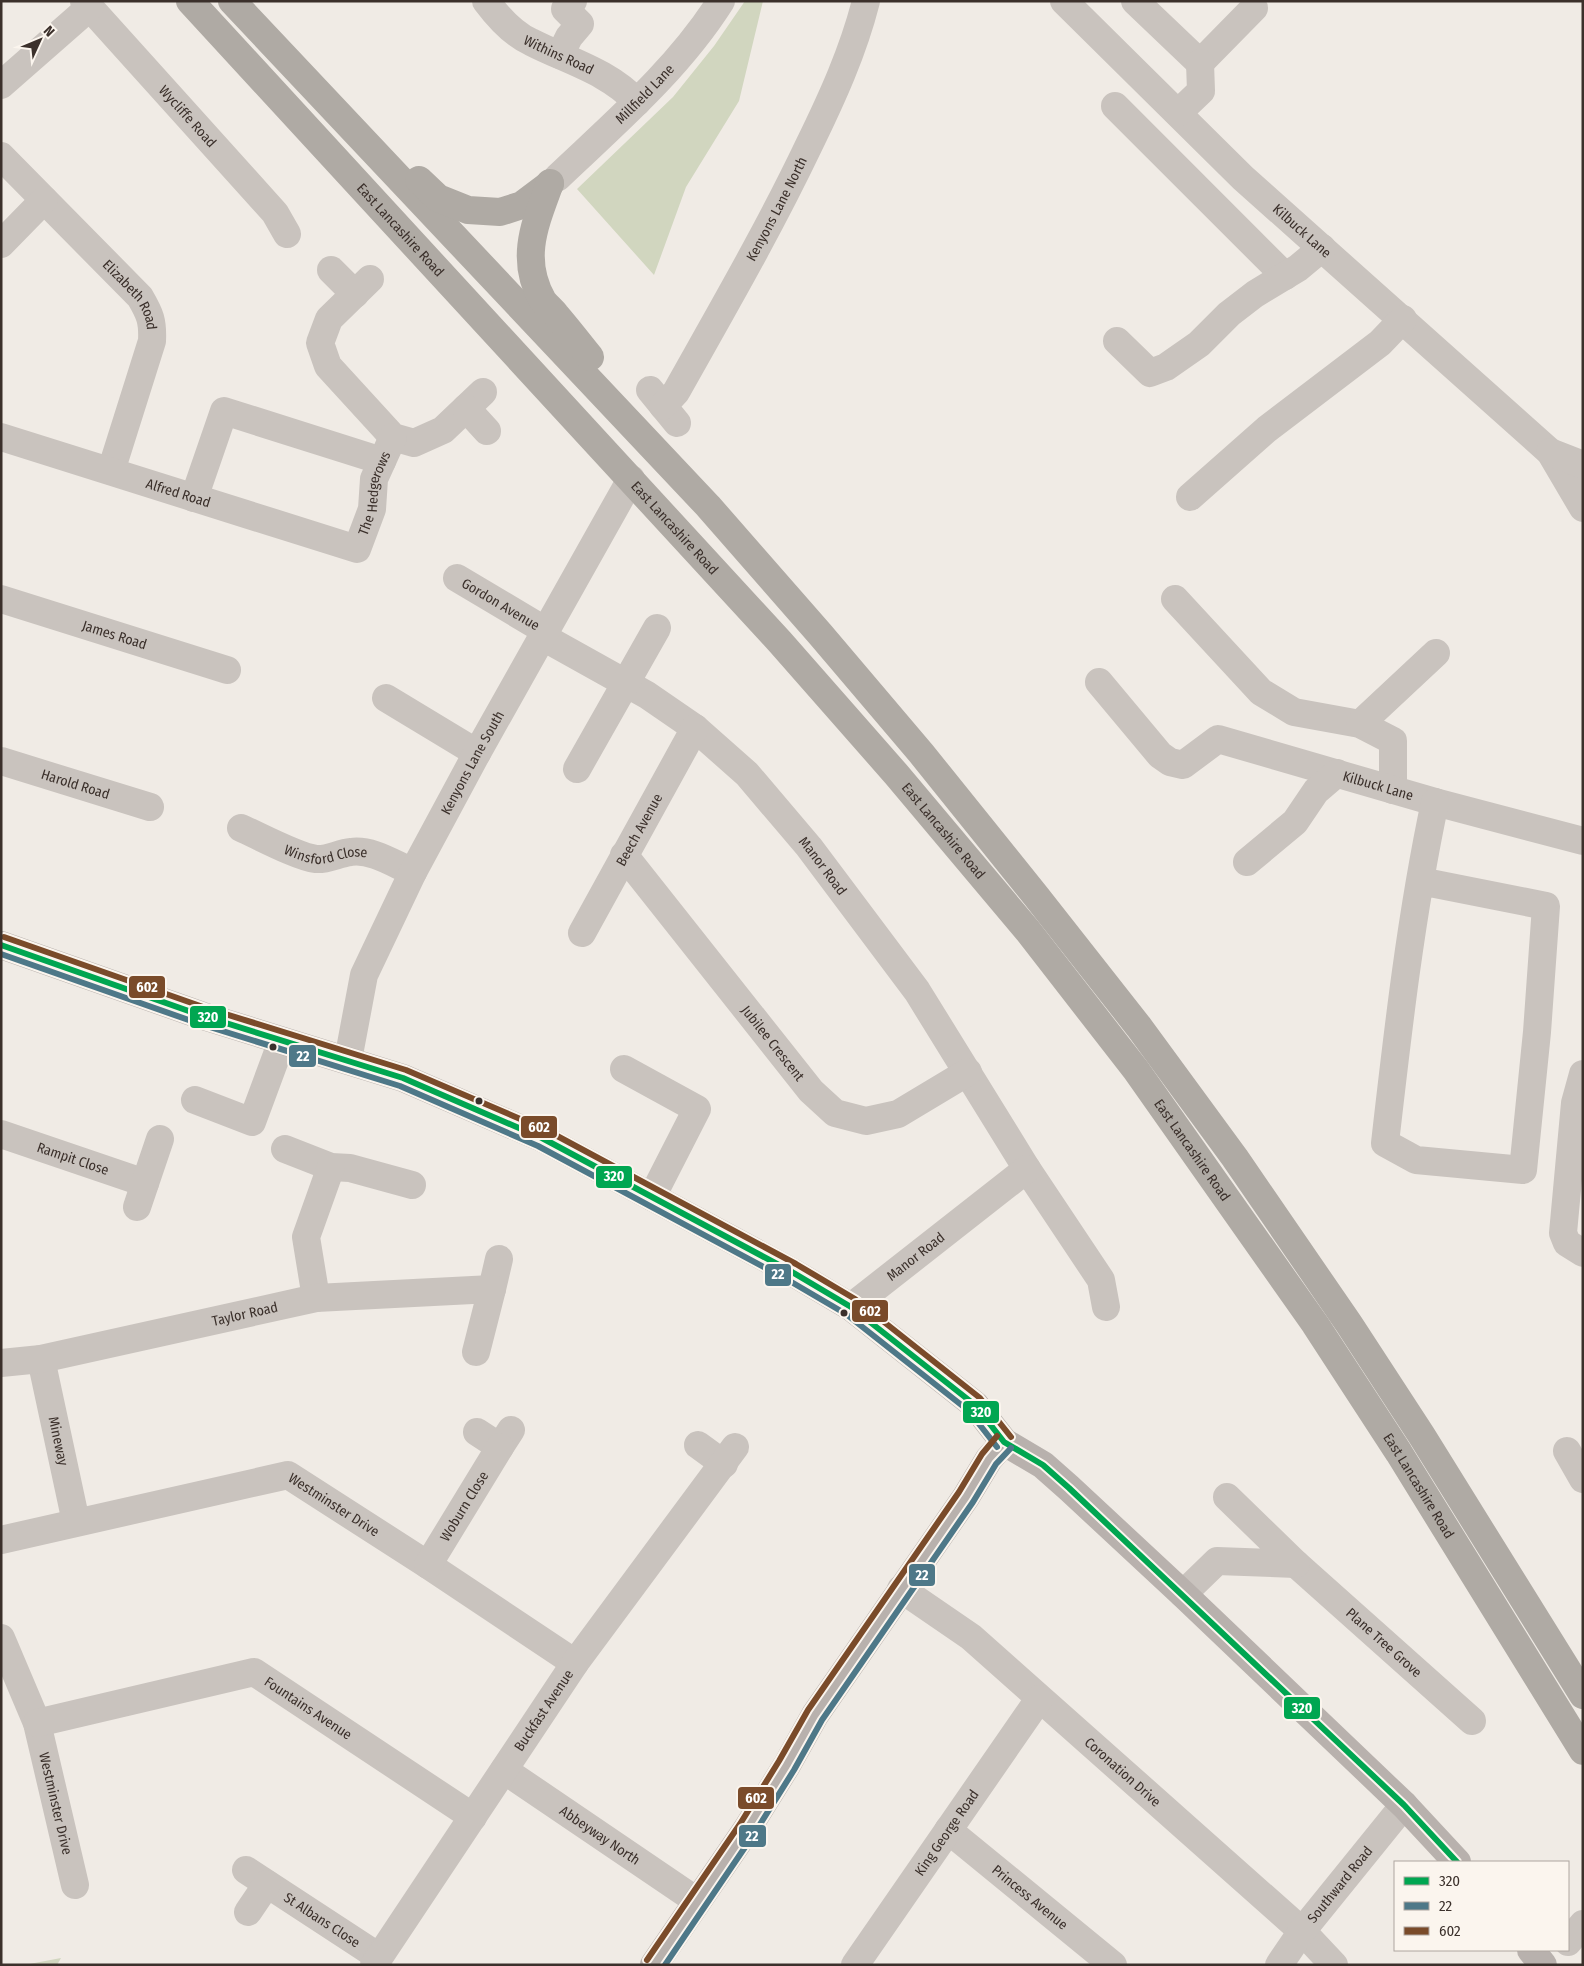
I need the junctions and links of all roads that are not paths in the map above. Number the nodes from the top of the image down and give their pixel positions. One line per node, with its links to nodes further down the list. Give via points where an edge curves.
1 (190, 1): 36 (highway, East Lancashire Road)
2 (232, 1): 11 (highway, East Lancashire Road)
3 (486, 1): 12 (street, Withins Road, via 516,33)
4 (573, 1): 12 (street, via 565,9 580,24)
5 (721, 1): 15 (street, Millfield Lane, via 697,36)
6 (865, 1): 28 (street, Kenyons Lane North, via 856,39 835,92 777,211 676,392)
7 (1064, 1): 17 (street, Kilbuck Lane)
8 (1135, 1): 13 (street)
9 (87, 4): 14 (street); 21 (street, Wycliffe Road, via 276,212)
10 (1254, 8): 13 (street)
11 (271, 43): 19 (highway, via 438,198 468,210 500,212 522,205); 39 (highway, East Lancashire Road)
12 (560, 55): 15 (street, Withins Road, via 613,80)
13 (1200, 62): 17 (street, via 1201,91)
14 (1, 85)
15 (637, 102): 19 (street, Millfield Lane)
16 (1115, 106): 25 (street)
17 (1178, 113): 23 (street, Kilbuck Lane, via 1243,178)
18 (1, 156): 20 (street, Elizabeth Road)
19 (554, 180): 39 (highway, via 532,232 530,250 531,266 544,302)
20 (44, 200): 22 (street); 35 (street, Elizabeth Road, via 140,297 153,324 152,341)
21 (288, 234)
22 (1, 244)
23 (1322, 248): 25 (street); 26 (street, Kilbuck Lane)
24 (331, 270): 31 (street, The Hedgerows, via 362,286 329,319 320,343 328,366)
25 (1285, 276): 27 (street, via 1255,294 1199,344 1166,367 1150,373)
26 (1402, 319): 32 (street, Kilbuck Lane); 37 (street, via 1380,343 1267,429)
27 (1117, 341)
28 (663, 407)
29 (487, 431): 31 (street, The Hedgerows, via 475,400 443,430 414,444)
30 (1, 437): 35 (street, Alfred Road)
31 (393, 437): 33 (street, The Hedgerows)
32 (1550, 452): 34 (street, Kilbuck Lane); 40 (street, Kilbuck Lane)
33 (382, 461): 38 (street, via 224,411); 41 (street, The Hedgerows, via 374,479 372,509)
34 (1583, 465)
35 (111, 471): 38 (street, Alfred Road)
36 (631, 479): 46 (street, Kenyons Lane South); 109 (highway, East Lancashire Road, via 896,774 1028,931 1136,1070 1340,1362)
37 (1190, 497)
38 (194, 498): 41 (street, Alfred Road)
39 (708, 506): 105 (highway, East Lancashire Road, via 921,753 1139,1027 1235,1158 1349,1324)
40 (1583, 508)
41 (357, 550)
42 (457, 578): 46 (street, Gordon Avenue)
43 (1, 599): 48 (street, James Road)
44 (1175, 599): 52 (street, via 1261,692 1294,712)
45 (657, 628): 50 (street)
46 (544, 634): 50 (street, Manor Road); 54 (street, Kenyons Lane South)
47 (1436, 653): 52 (street)
48 (227, 670)
49 (1099, 682): 57 (street, Kilbuck Lane, via 1160,755 1170,762 1183,765 1218,739)
50 (626, 683): 53 (street, Manor Road); 56 (street)
51 (386, 698): 54 (street)
52 (1360, 724): 58 (street, via 1393,741)
53 (695, 728): 63 (street, Beech Avenue); 72 (street, Manor Road, via 747,774 815,854 917,991)
54 (477, 753): 65 (street, Kenyons Lane South)
55 (1, 760): 60 (street, Harold Road)
56 (578, 768)
57 (1337, 773): 58 (street, Kilbuck Lane); 64 (street, via 1316,791 1290,827)
58 (1393, 790): 59 (street, Kilbuck Lane)
59 (1435, 802): 62 (street, Kilbuck Lane); 66 (street)
60 (150, 807)
61 (240, 829): 65 (street, Winsford Close, via 308,857 361,852)
62 (1583, 841)
63 (624, 855): 67 (street, Beech Avenue); 72 (street, Jubilee Crescent, via 811,1091 835,1113 866,1121 898,1114)
64 (1247, 862)
65 (413, 872): 70 (street, Kenyons Lane South, via 364,975)
66 (1420, 881): 66 (street, via 1409,940 1385,1143 1416,1160 1523,1170 1546,906)
67 (582, 933)
68 (1, 945): 69 (main road)
69 (282, 1042): 70 (main road); 74 (street, via 252,1122)
70 (348, 1060): 81 (main road, via 403,1078 542,1138)
71 (624, 1069): 81 (street, via 697,1108)
72 (968, 1072): 79 (street, Manor Road)
73 (1583, 1074): 82 (street, via 1575,1103 1563,1233 1567,1243)
74 (195, 1100)
75 (1, 1134): 76 (street, Rampit Close, via 141,1196)
76 (160, 1139)
77 (285, 1149): 78 (street)
78 (340, 1167): 80 (street); 85 (street, via 306,1237)
79 (1027, 1169): 86 (street, Manor Road); 87 (street, Manor Road, via 1101,1280)
80 (412, 1185)
81 (652, 1197): 86 (main road)
82 (1583, 1253)
83 (499, 1259): 84 (street)
84 (492, 1290): 85 (street, Taylor Road); 88 (street)
85 (316, 1298): 89 (street, Taylor Road)
86 (851, 1307): 92 (main road, via 975,1405)
87 (1106, 1307)
88 (476, 1352)
89 (41, 1359): 90 (street, Taylor Road); 97 (street, Mineway)
90 (1, 1363)
91 (477, 1432): 100 (street, Woburn Close, via 505,1439)
92 (1004, 1442): 101 (main road, via 989,1459 966,1498); 102 (main road, via 1043,1465)
93 (698, 1446): 104 (street, Buckfast Avenue, via 729,1456)
94 (1567, 1452): 95 (street)
95 (1583, 1479)
96 (1227, 1497): 99 (street, Plane Tree Grove)
97 (76, 1522): 98 (street, Westminster Drive); 100 (street, Westminster Drive, via 288,1475)
98 (1, 1540)
99 (1296, 1564): 102 (street, via 1217,1561); 107 (street, Plane Tree Grove)
100 (428, 1565): 104 (street, Westminster Drive)
101 (901, 1589): 106 (street, Coronation Drive, via 971,1637); 116 (main road, via 815,1715 747,1829)
102 (1184, 1594): 111 (main road)
103 (1, 1638): 108 (street, Westminster Drive)
104 (575, 1663): 110 (street, Buckfast Avenue)
105 (1583, 1695)
106 (1039, 1699): 113 (street, King George Road); 119 (street, Coronation Drive)
107 (1472, 1721)
108 (37, 1723): 112 (street, Fountains Avenue, via 254,1672); 115 (street, Westminster Drive)
109 (1583, 1751)
110 (504, 1770): 112 (street, Buckfast Avenue); 116 (street, Abbeyway North)
111 (1404, 1805): 114 (main road); 119 (street, Southward Road)
112 (473, 1817): 123 (street, Buckfast Avenue)
113 (948, 1830): 125 (street, King George Road); 126 (street, Princess Avenue)
114 (1456, 1861)
115 (76, 1885)
116 (697, 1901): 124 (main road)
117 (248, 1912): 123 (street, St Albans Close, via 256,1877)
118 (1583, 1924): 120 (street)
119 (1302, 1931): 127 (street, Southward Road); 128 (street, Coronation Drive)
120 (1569, 1941)
121 (1532, 1951): 129 (main road)
122 (1560, 1951): 130 (street)
123 (376, 1961)
124 (654, 1965)
125 (855, 1965)
126 (1113, 1965)
127 (1279, 1965)
128 (1334, 1965)
129 (1543, 1965)
130 (1548, 1965)

